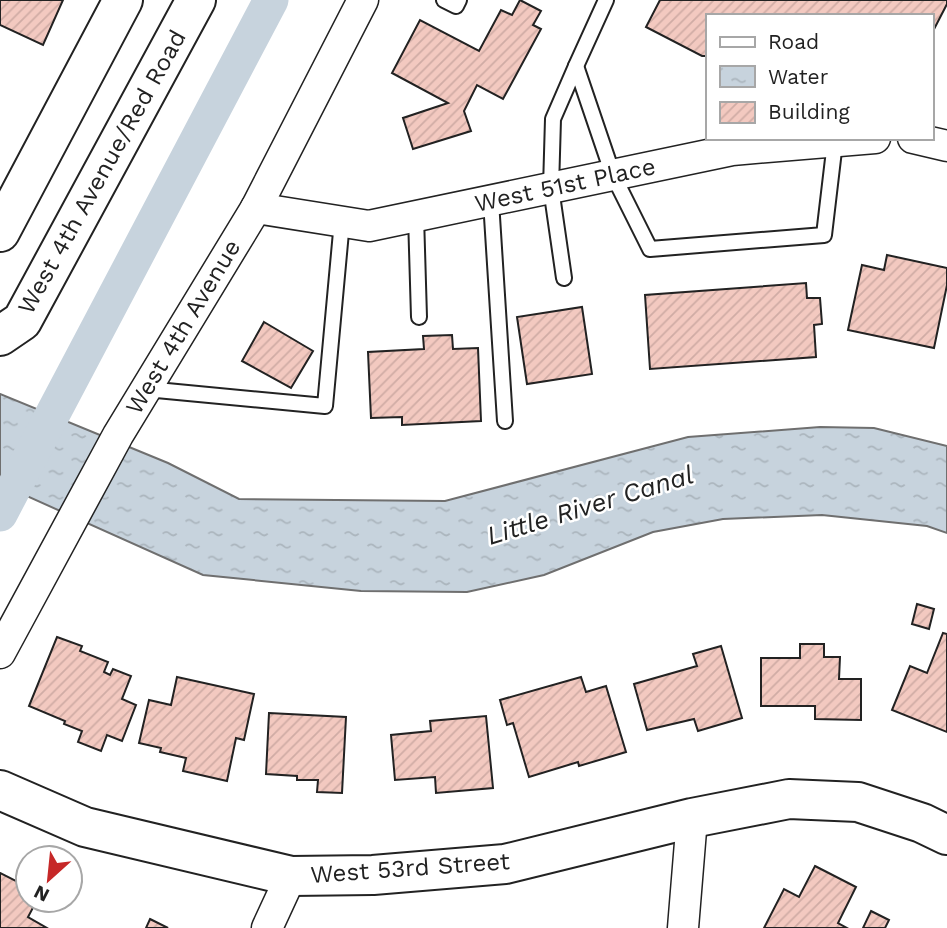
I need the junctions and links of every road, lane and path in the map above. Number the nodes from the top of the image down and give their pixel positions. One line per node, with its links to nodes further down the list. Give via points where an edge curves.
1 (123, 0): 18 (street)
2 (196, 0): 21 (street, West 4th Avenue/Red Road, via 22,321)
3 (363, 0): 15 (street, West 4th Avenue)
4 (444, 0): 5 (lane, via 456,6)
5 (459, 0)
6 (606, 0): 7 (lane)
7 (576, 66): 12 (lane); 13 (lane, via 553,119)
8 (855, 140): 10 (street, West 51st Place)
9 (922, 140): 11 (street)
10 (835, 142): 12 (street, West 51st Place, via 732,150); 12 (lane, via 824,234 650,249)
11 (947, 146)
12 (613, 175): 13 (street, West 51st Place)
13 (551, 188): 14 (street, West 51st Place); 19 (lane)
14 (491, 201): 16 (street, West 51st Place); 23 (lane)
15 (256, 208): 17 (street, West 51st Place); 22 (street, West 4th Avenue)
16 (416, 216): 17 (street, West 51st Place, via 369,226); 20 (lane)
17 (342, 221): 22 (lane, via 325,406)
18 (0, 232)
19 (564, 278)
20 (419, 317)
21 (0, 336)
22 (146, 390): 24 (street, West 4th Avenue)
23 (505, 421)
24 (0, 653)
25 (0, 790): 28 (street, West 53rd Street, via 85,827)
26 (692, 818): 27 (street, West 53rd Street, via 789,799 858,802); 28 (street, West 53rd Street, via 505,864 373,876); 30 (street)
27 (947, 835)
28 (291, 876): 29 (street)
29 (267, 928)
30 (683, 928)

